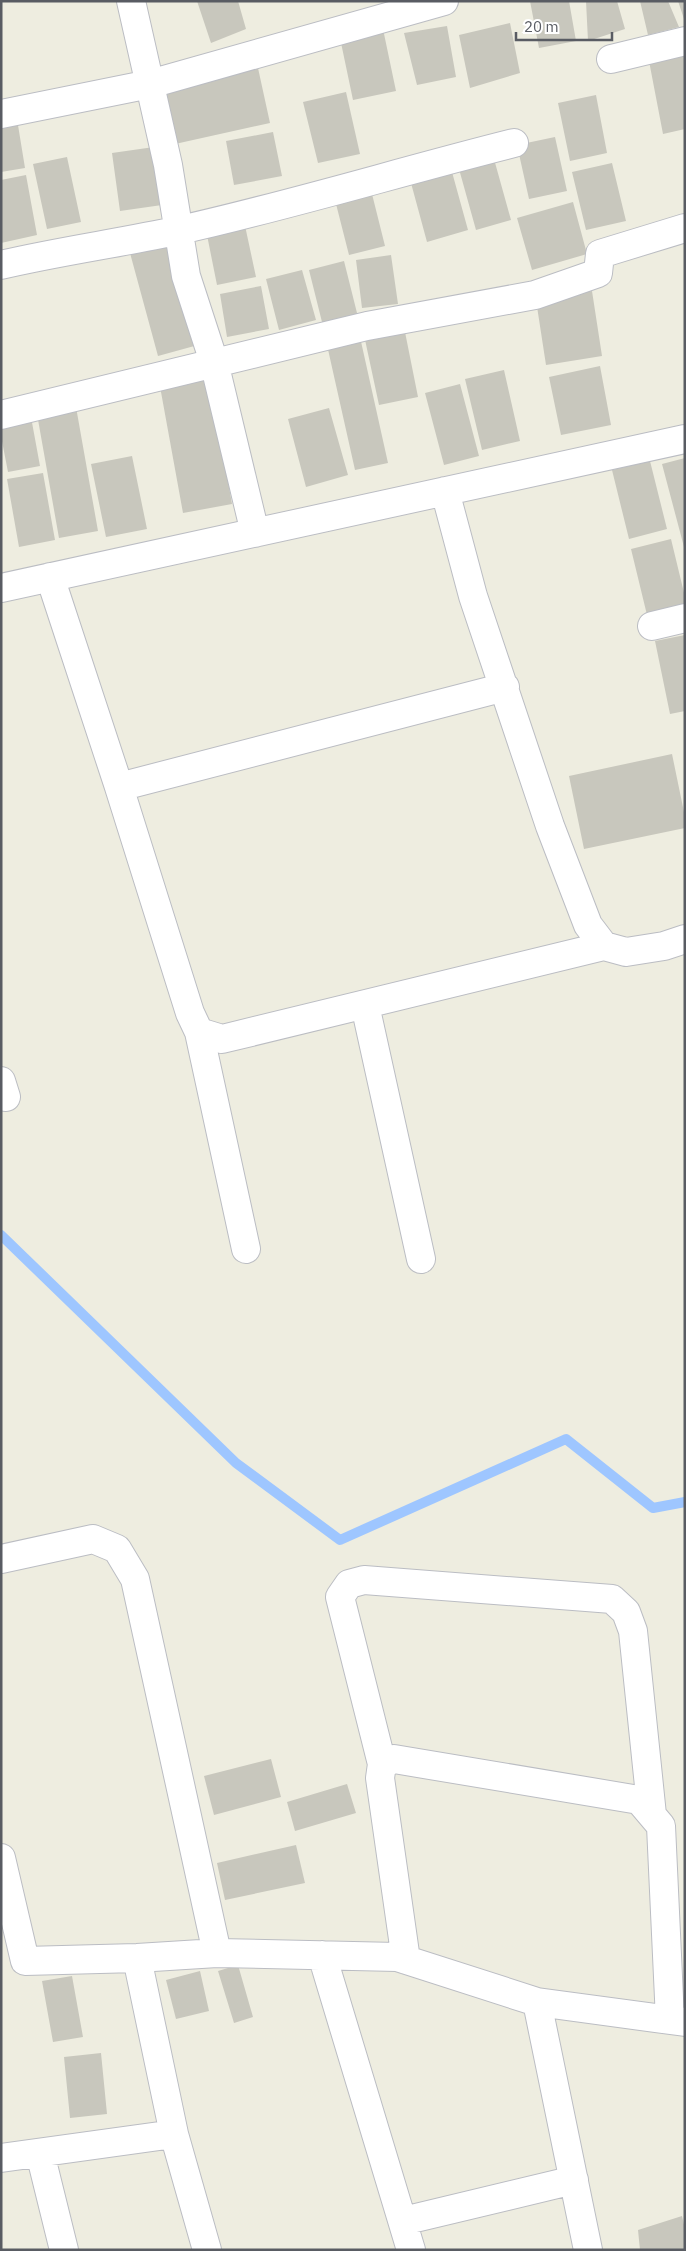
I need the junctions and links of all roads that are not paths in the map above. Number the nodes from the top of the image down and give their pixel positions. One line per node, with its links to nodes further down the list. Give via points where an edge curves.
1 (131, 1): 5 (street)
2 (444, 1): 5 (street)
3 (685, 41): 4 (street)
4 (611, 59)
5 (150, 84): 6 (street); 9 (street)
6 (1, 114)
7 (514, 143): 9 (street, via 297,202)
8 (685, 228): 11 (street, via 600,254 598,273 535,294 367,326)
9 (179, 230): 10 (street); 11 (street, via 186,276)
10 (1, 265)
11 (214, 362): 12 (street); 15 (street)
12 (1, 415)
13 (685, 438): 14 (street)
14 (445, 491): 15 (street); 20 (street, via 473,596)
15 (255, 533): 16 (street)
16 (50, 577): 17 (street); 21 (street)
17 (1, 588)
18 (685, 618): 19 (street)
19 (652, 626)
20 (505, 687): 21 (street); 23 (street, via 550,826 588,925)
21 (119, 787): 25 (street, via 190,1013)
22 (685, 939): 23 (street, via 626,952)
23 (604, 946): 24 (street)
24 (365, 1005): 25 (street, via 222,1039); 27 (street)
25 (199, 1032): 26 (street)
26 (246, 1249)
27 (421, 1259)
28 (1, 1559): 32 (street, via 93,1539 117,1549 135,1579)
29 (382, 1764): 30 (street, via 394,1759 639,1800); 30 (street, via 340,1597 349,1584 364,1580 612,1599 626,1612 633,1631); 35 (street, via 380,1778)
30 (652, 1815): 37 (street, via 660,1826)
31 (1, 1858): 34 (street, via 25,1961)
32 (217, 1953): 33 (street); 34 (street)
33 (322, 1955): 35 (street); 42 (street)
34 (137, 1958): 38 (street)
35 (406, 1960): 36 (street)
36 (537, 2002): 37 (street); 41 (street)
37 (678, 2021)
38 (174, 2134): 39 (street); 44 (street)
39 (40, 2153): 40 (street); 43 (street)
40 (1, 2158)
41 (574, 2180): 42 (street); 46 (street)
42 (403, 2221): 45 (street)
43 (64, 2250)
44 (208, 2250)
45 (411, 2250)
46 (588, 2250)

